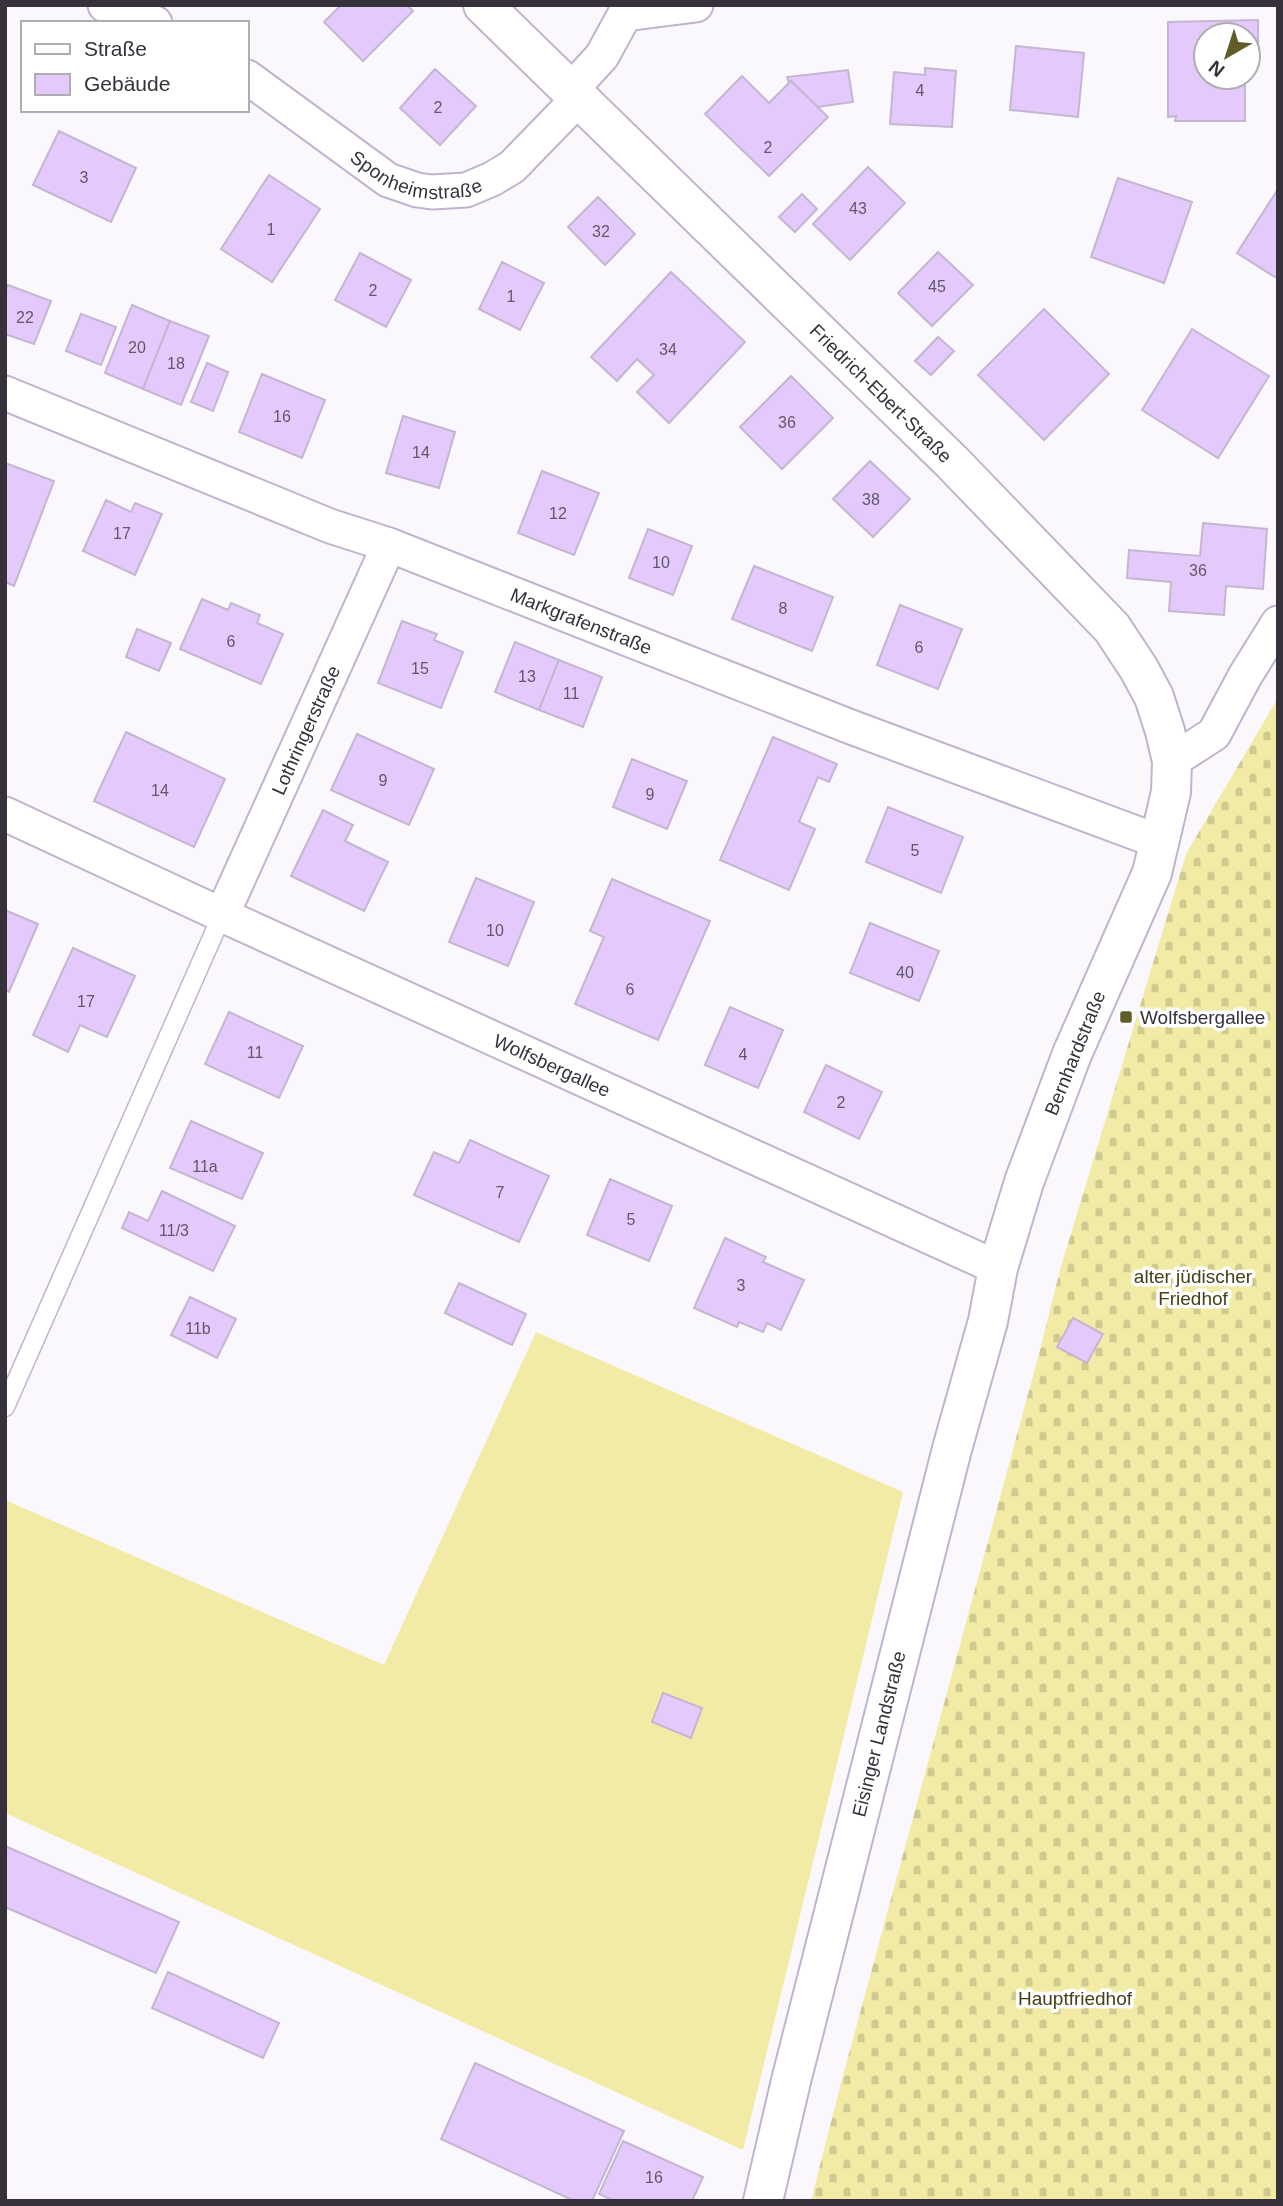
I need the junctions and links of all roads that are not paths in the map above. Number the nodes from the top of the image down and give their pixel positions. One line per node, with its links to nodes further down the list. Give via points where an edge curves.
1 (105, 5): 5 (street)
2 (483, 5): 7 (main road, Friedrich-Ebert-Straße)
3 (696, 5): 4 (street)
4 (627, 10): 7 (street, Sponheimstraße)
5 (149, 21)
6 (248, 78): 7 (street, Sponheimstraße, via 388,180 446,193 481,185 512,167)
7 (575, 94): 11 (main road, Friedrich-Ebert-Straße, via 952,462 1112,628 1154,697)
8 (5, 393): 9 (street, Markgrafenstraße, via 330,526)
9 (389, 545): 13 (street, Markgrafenstraße, via 838,722); 14 (street, Lothringerstraße)
10 (1278, 622): 11 (street, via 1214,734)
11 (1171, 761): 13 (main road, Friedrich-Ebert-Straße, via 1171,792)
12 (5, 814): 14 (street, Wolfsbergallee)
13 (1160, 842): 15 (main road, Bernhardstraße, via 1153,873 1072,1054 1024,1182)
14 (222, 915): 15 (street, Wolfsbergallee); 16 (lane)
15 (998, 1268): 17 (main road, Eisinger Landstraße)
16 (5, 1408)
17 (764, 2201)

